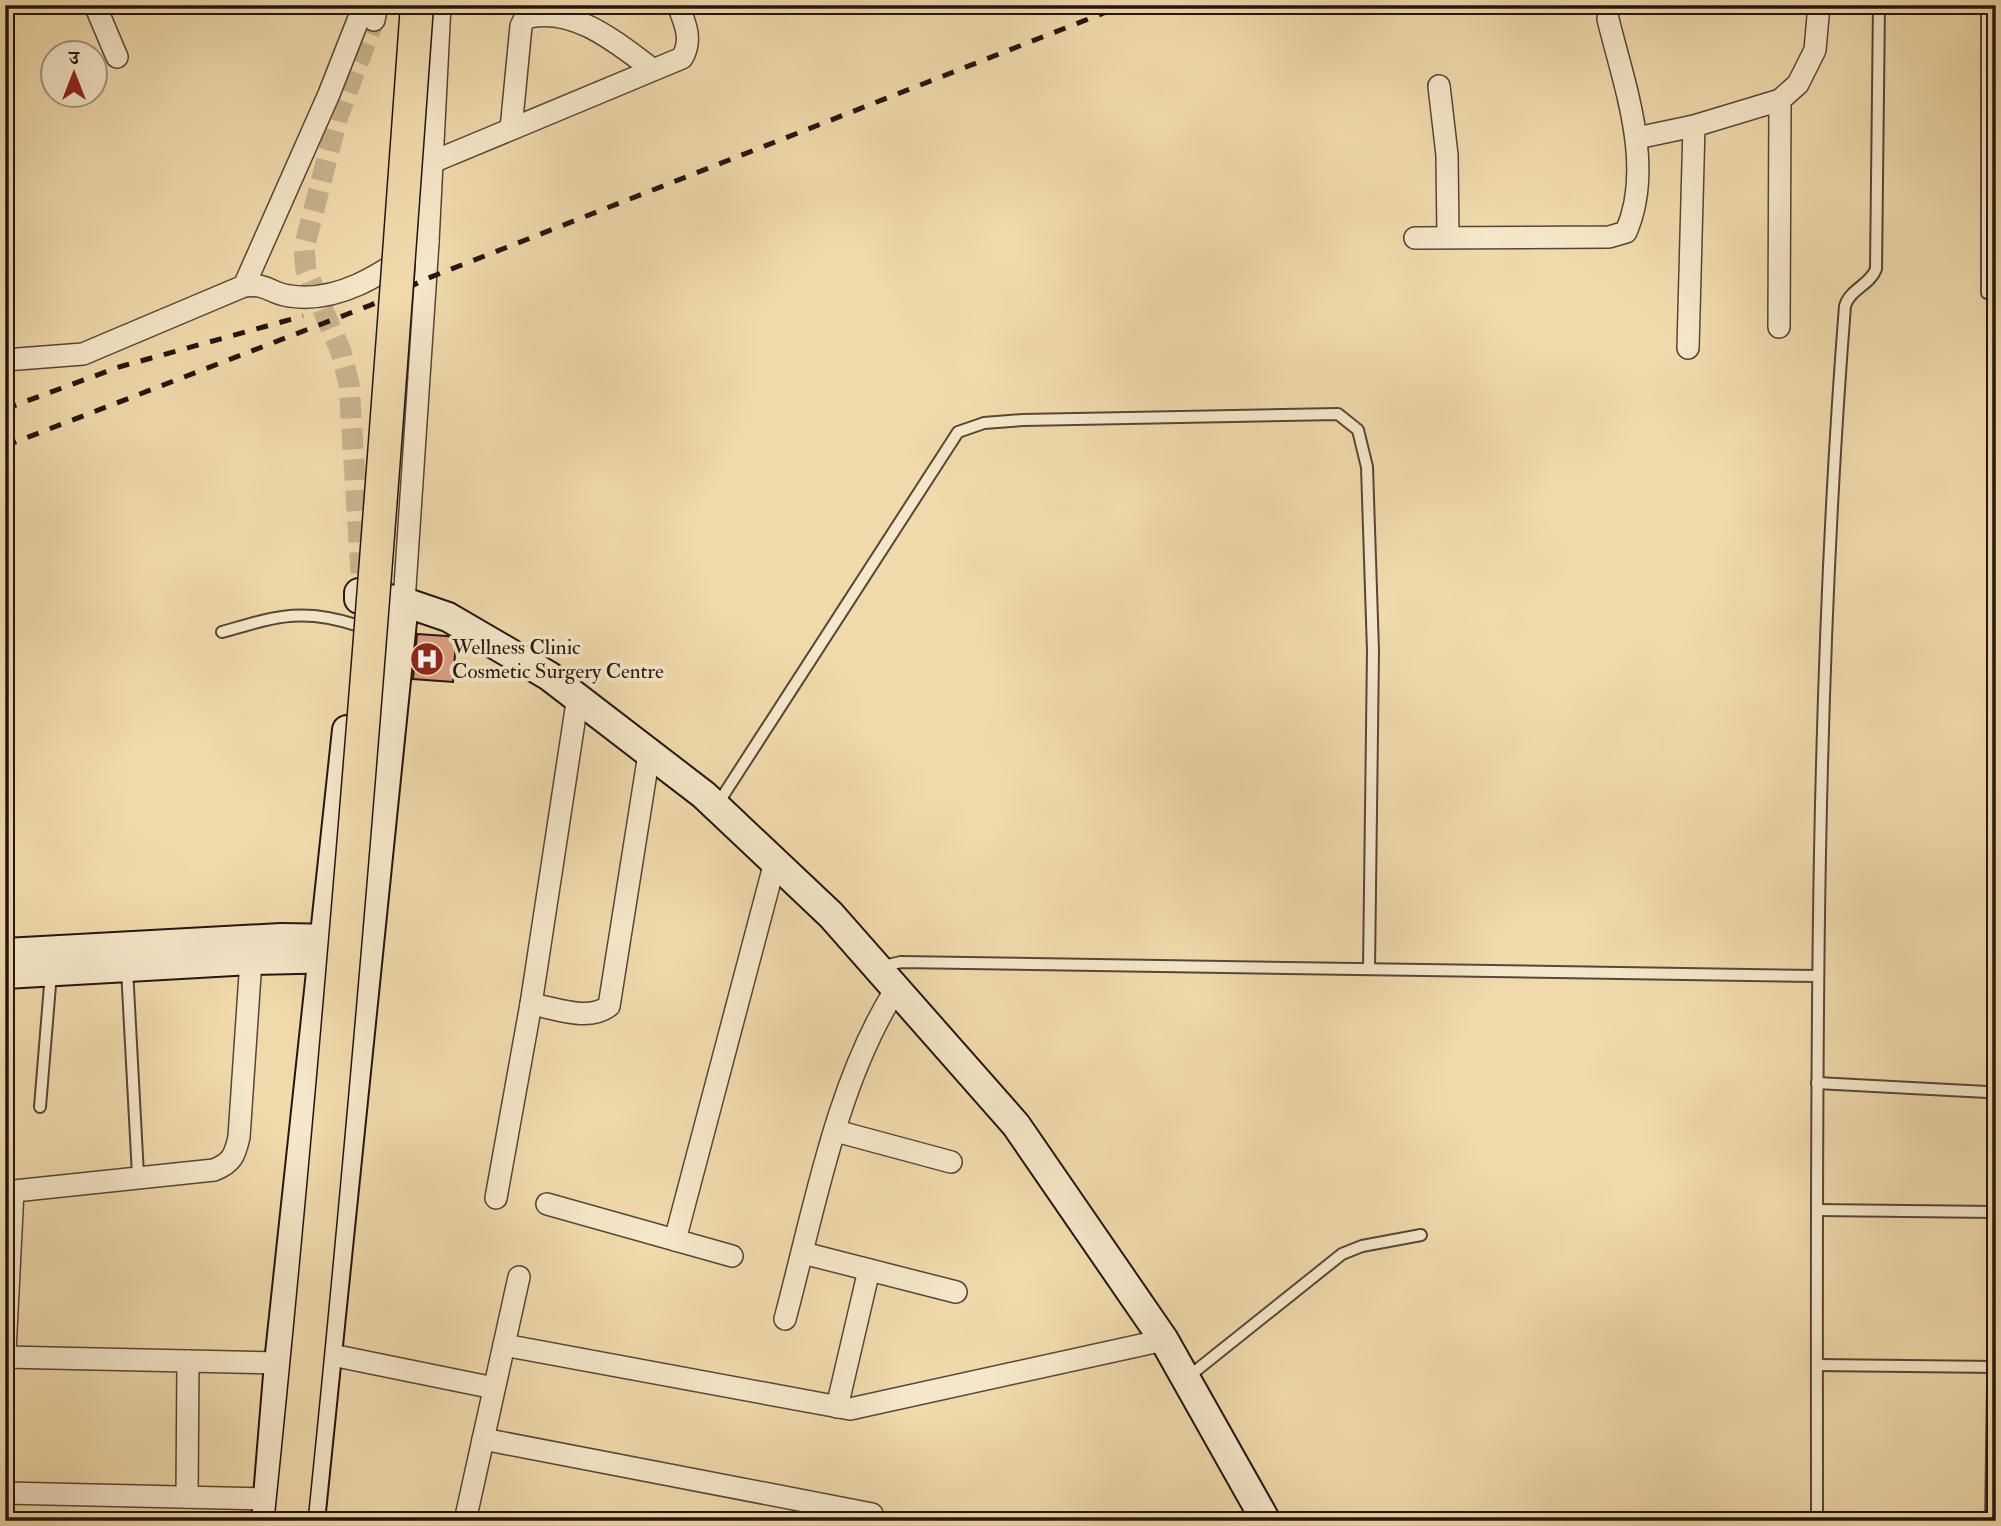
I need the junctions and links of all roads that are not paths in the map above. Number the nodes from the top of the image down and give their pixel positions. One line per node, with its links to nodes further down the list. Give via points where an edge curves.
1 (95, 5): 10 (street)
2 (416, 5): 84 (main road, bridge, via 381,506 322,1216)
3 (440, 5): 17 (street)
4 (678, 5): 11 (street, via 688,48 682,58)
5 (1819, 5): 13 (street, via 1815,50 1798,84)
6 (1879, 5): 42 (lane, via 1876,269 1872,278 1847,298 1845,306 1830,503)
7 (1987, 5): 22 (lane)
8 (371, 10): 21 (street)
9 (1608, 19): 16 (street)
10 (117, 57)
11 (652, 68): 15 (street); 15 (street, via 587,24 526,18 521,26)
12 (1438, 86): 18 (street, via 1447,155)
13 (1780, 100): 14 (street); 23 (street)
14 (1694, 126): 16 (street); 24 (street)
15 (511, 129): 17 (street)
16 (1637, 138): 18 (street, via 1635,206 1626,232 1609,237)
17 (430, 163): 20 (street)
18 (1448, 237): 19 (street)
19 (1415, 238)
20 (428, 242): 21 (street, via 379,276 330,293 288,296 260,284); 26 (street)
21 (244, 286): 25 (street, via 83,354)
22 (1986, 293)
23 (1779, 327)
24 (1688, 348)
25 (5, 360)
26 (404, 601): 27 (street, via 360,583); 29 (street, via 449,617); 33 (street)
27 (356, 625): 28 (lane, via 312,613 280,616); 34 (street)
28 (222, 632)
29 (578, 696): 30 (street); 44 (street)
30 (649, 754): 31 (street); 44 (street, via 609,1006 584,1014)
31 (716, 807): 32 (street); 39 (lane, via 958,432 984,423 1023,420 1338,414 1358,430 1367,467 1373,651)
32 (775, 862): 38 (street, via 831,915); 58 (street)
33 (369, 948): 34 (street); 68 (street)
34 (324, 949): 35 (street); 71 (street)
35 (252, 950): 36 (street); 37 (street); 50 (street, via 234,1155 227,1165 214,1170)
36 (5, 953)
37 (127, 966): 40 (street); 50 (lane)
38 (877, 968): 39 (lane, via 901,962); 43 (street)
39 (1369, 969): 42 (lane)
40 (51, 970): 41 (street); 47 (lane)
41 (5, 974)
42 (1817, 976): 45 (lane)
43 (896, 989): 48 (street, via 871,1028); 65 (street, via 1016,1125)
44 (531, 1004): 53 (street)
45 (1817, 1083): 46 (lane); 55 (lane)
46 (1996, 1096)
47 (40, 1107)
48 (836, 1131): 49 (street); 59 (street)
49 (951, 1162)
50 (138, 1175): 52 (street)
51 (1996, 1181): 56 (lane)
52 (9, 1192): 67 (street)
53 (496, 1198)
54 (547, 1203): 58 (street)
55 (1817, 1210): 56 (lane); 72 (lane)
56 (1995, 1212): 73 (lane)
57 (1422, 1235): 74 (lane, via 1342,1254)
58 (676, 1240): 60 (street)
59 (803, 1253): 61 (street); 64 (street)
60 (733, 1256)
61 (869, 1270): 63 (street); 76 (street)
62 (519, 1277): 66 (street)
63 (956, 1292)
64 (785, 1319)
65 (1164, 1340): 74 (street); 76 (street, via 850,1409)
66 (504, 1345): 75 (street); 76 (street)
67 (5, 1352)
68 (327, 1354): 75 (street); 85 (street)
69 (5, 1357): 70 (street)
70 (188, 1361): 71 (street); 79 (street)
71 (279, 1363): 80 (street)
72 (1817, 1364): 73 (lane); 88 (lane)
73 (1994, 1367): 89 (lane)
74 (1186, 1379): 83 (street)
75 (494, 1388): 77 (street)
76 (837, 1407)
77 (483, 1439): 81 (street); 86 (street)
78 (5, 1493): 79 (street)
79 (187, 1497): 80 (street)
80 (267, 1510)
81 (872, 1514)
82 (1616, 1519): 83 (lane); 87 (lane)
83 (1265, 1520)
84 (291, 1521)
85 (310, 1521)
86 (465, 1521)
87 (1748, 1521)
88 (1816, 1521)
89 (1992, 1521)

